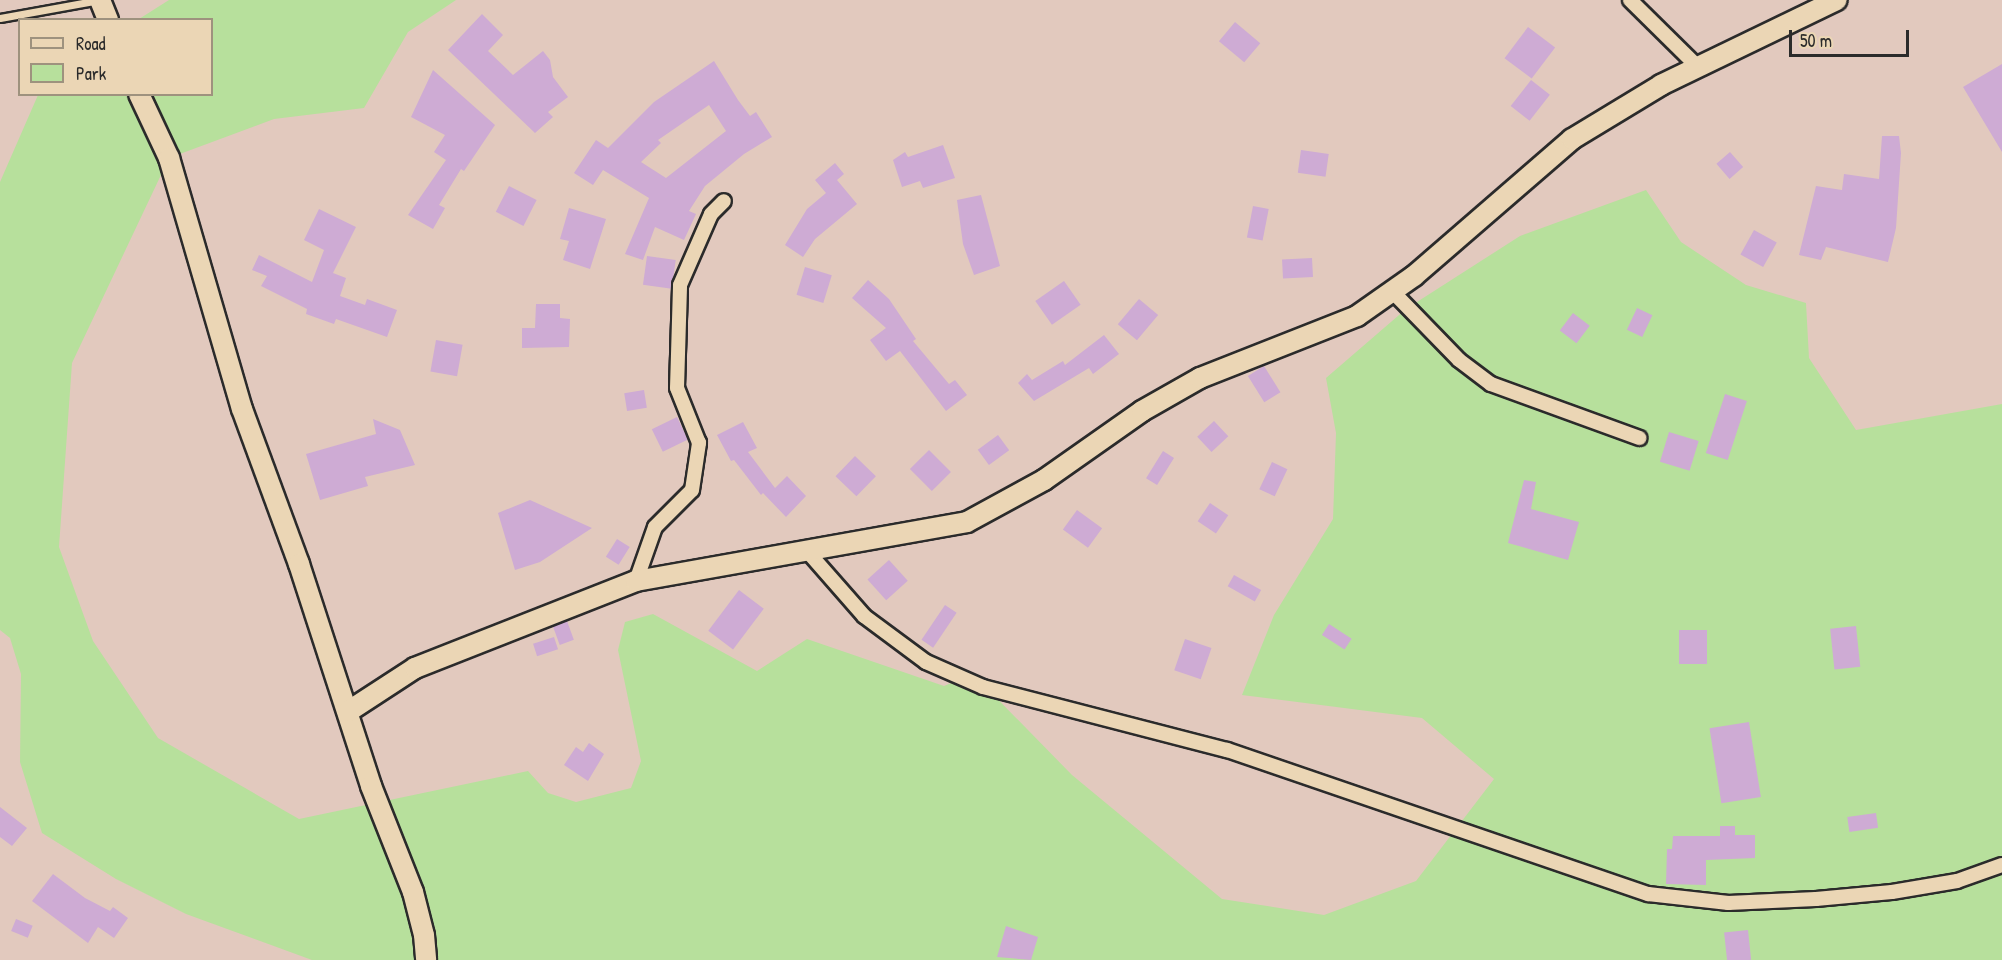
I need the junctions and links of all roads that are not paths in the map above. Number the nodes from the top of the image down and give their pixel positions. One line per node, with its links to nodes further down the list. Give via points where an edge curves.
1 (100, 0): 4 (lane); 5 (street)
2 (1630, 0): 6 (street)
3 (1837, 0): 6 (street)
4 (0, 18)
5 (107, 18)
6 (1699, 68): 9 (street, via 1660,86 1572,139)
7 (140, 96): 13 (street, via 169,158 242,409)
8 (724, 201): 12 (street, via 711,214 680,285 677,388 699,443 692,490 655,527)
9 (1392, 291): 10 (street, via 1460,360 1491,384); 11 (street, via 1357,316 1200,378 1142,411 1044,480 967,522)
10 (1639, 438)
11 (808, 552): 12 (street); 14 (street, via 864,616 926,662 983,687 1227,750 1648,894 1728,903 1816,899 1946,883)
12 (636, 581): 13 (street, via 415,668)
13 (349, 711): 15 (street, via 371,786 413,892)
14 (2002, 865)
15 (426, 960)

